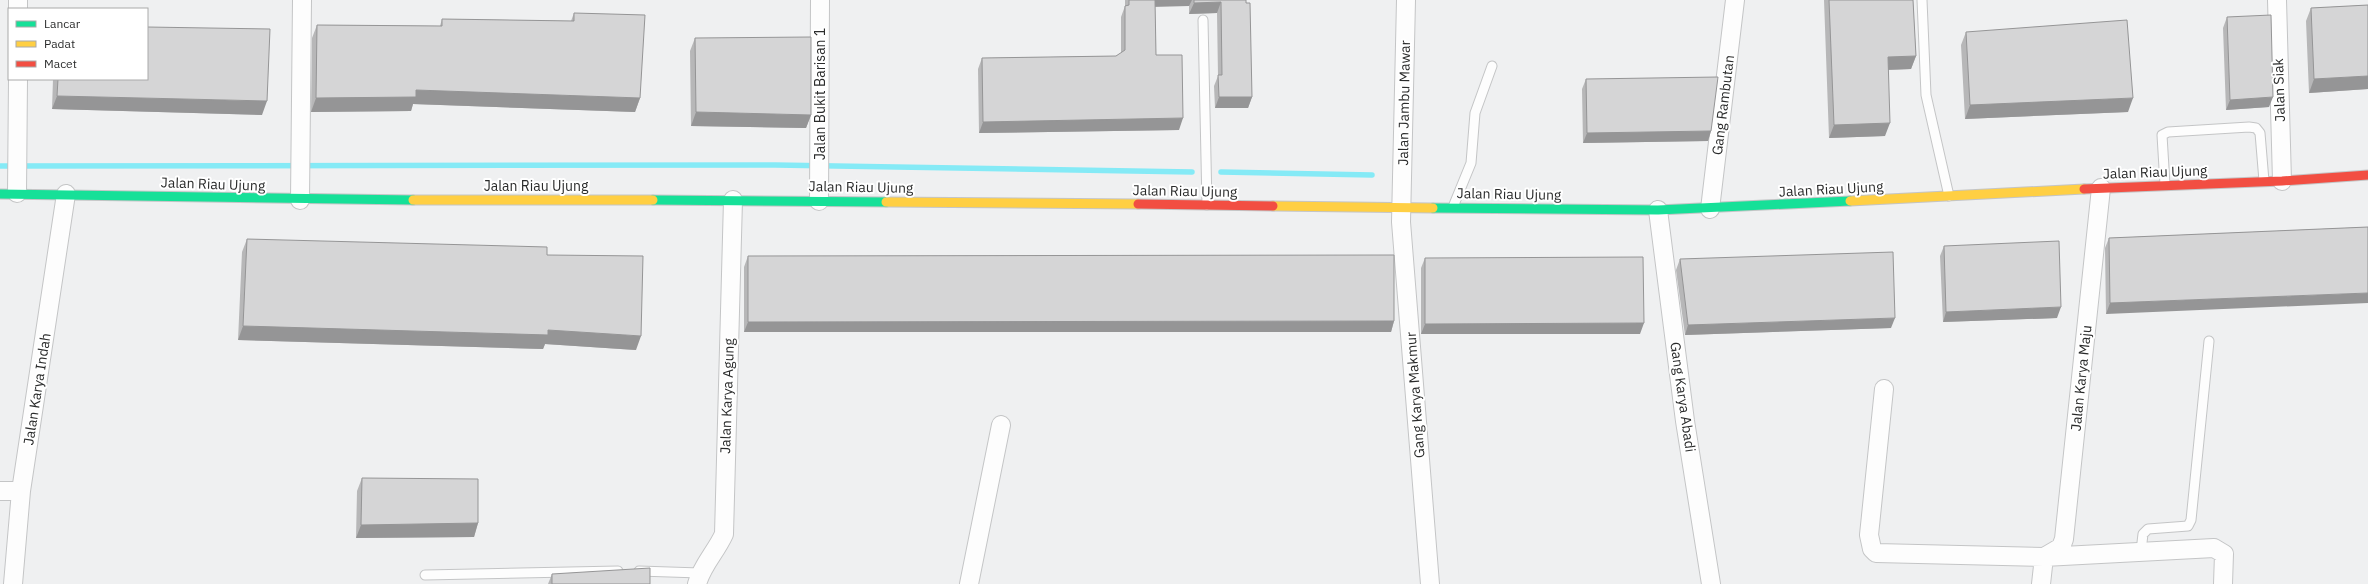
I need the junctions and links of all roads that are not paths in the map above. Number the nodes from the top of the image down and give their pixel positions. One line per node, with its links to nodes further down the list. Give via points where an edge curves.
1 (302, 0): 18 (street)
2 (820, 0): 16 (street, Jalan Bukit Barisan 1)
3 (1406, 0): 21 (street, Jalan Jambu Mawar)
4 (1735, 0): 23 (street, Gang Rambutan)
5 (1922, 0): 17 (lane, via 1926,95)
6 (2277, 0): 11 (street, Jalan Siak)
7 (1203, 20): 20 (lane)
8 (1492, 66): 22 (lane, via 1475,113 1471,163)
9 (18, 80): 14 (street, via 16,173)
10 (2368, 174): 11 (main road, Jalan Riau Ujung)
11 (2273, 181): 12 (main road, Jalan Riau Ujung); 12 (lane, via 2260,133 2256,128 2249,127 2168,132 2162,135)
12 (2165, 185): 13 (main road, Jalan Riau Ujung)
13 (2102, 188): 17 (main road, Jalan Riau Ujung); 31 (street, Jalan Karya Maju, via 2064,539 2061,547)
14 (8, 194): 15 (main road, Jalan Riau Ujung)
15 (66, 194): 18 (main road, Jalan Riau Ujung); 29 (street, Jalan Karya Indah)
16 (820, 194): 19 (main road, Jalan Riau Ujung); 20 (main road, Jalan Riau Ujung)
17 (1949, 196): 23 (main road, Jalan Riau Ujung)
18 (300, 200): 19 (main road, Jalan Riau Ujung)
19 (733, 200): 33 (street, Jalan Karya Agung, via 724,534 717,550)
20 (1207, 205): 21 (main road, Jalan Riau Ujung)
21 (1403, 206): 22 (main road, Jalan Riau Ujung); 36 (street, Gang Karya Makmur, via 1401,222)
22 (1453, 207): 24 (main road, Jalan Riau Ujung)
23 (1710, 209): 24 (main road, Jalan Riau Ujung)
24 (1658, 210): 37 (street, Gang Karya Abadi, via 1685,421)
25 (2209, 341): 30 (lane, via 2191,520 2188,526 2148,529 2143,534)
26 (1884, 389): 31 (street, via 1869,535 1872,549 1876,553)
27 (1001, 425): 35 (street)
28 (0, 491): 29 (street)
29 (21, 491): 34 (street, Jalan Karya Indah)
30 (2141, 551): 31 (street); 39 (street, via 2214,548 2224,554)
31 (2044, 557): 38 (street)
32 (425, 575): 33 (lane, via 615,570)
33 (698, 578)
34 (13, 584)
35 (969, 584)
36 (1430, 584)
37 (1711, 584)
38 (2041, 584)
39 (2223, 584)

